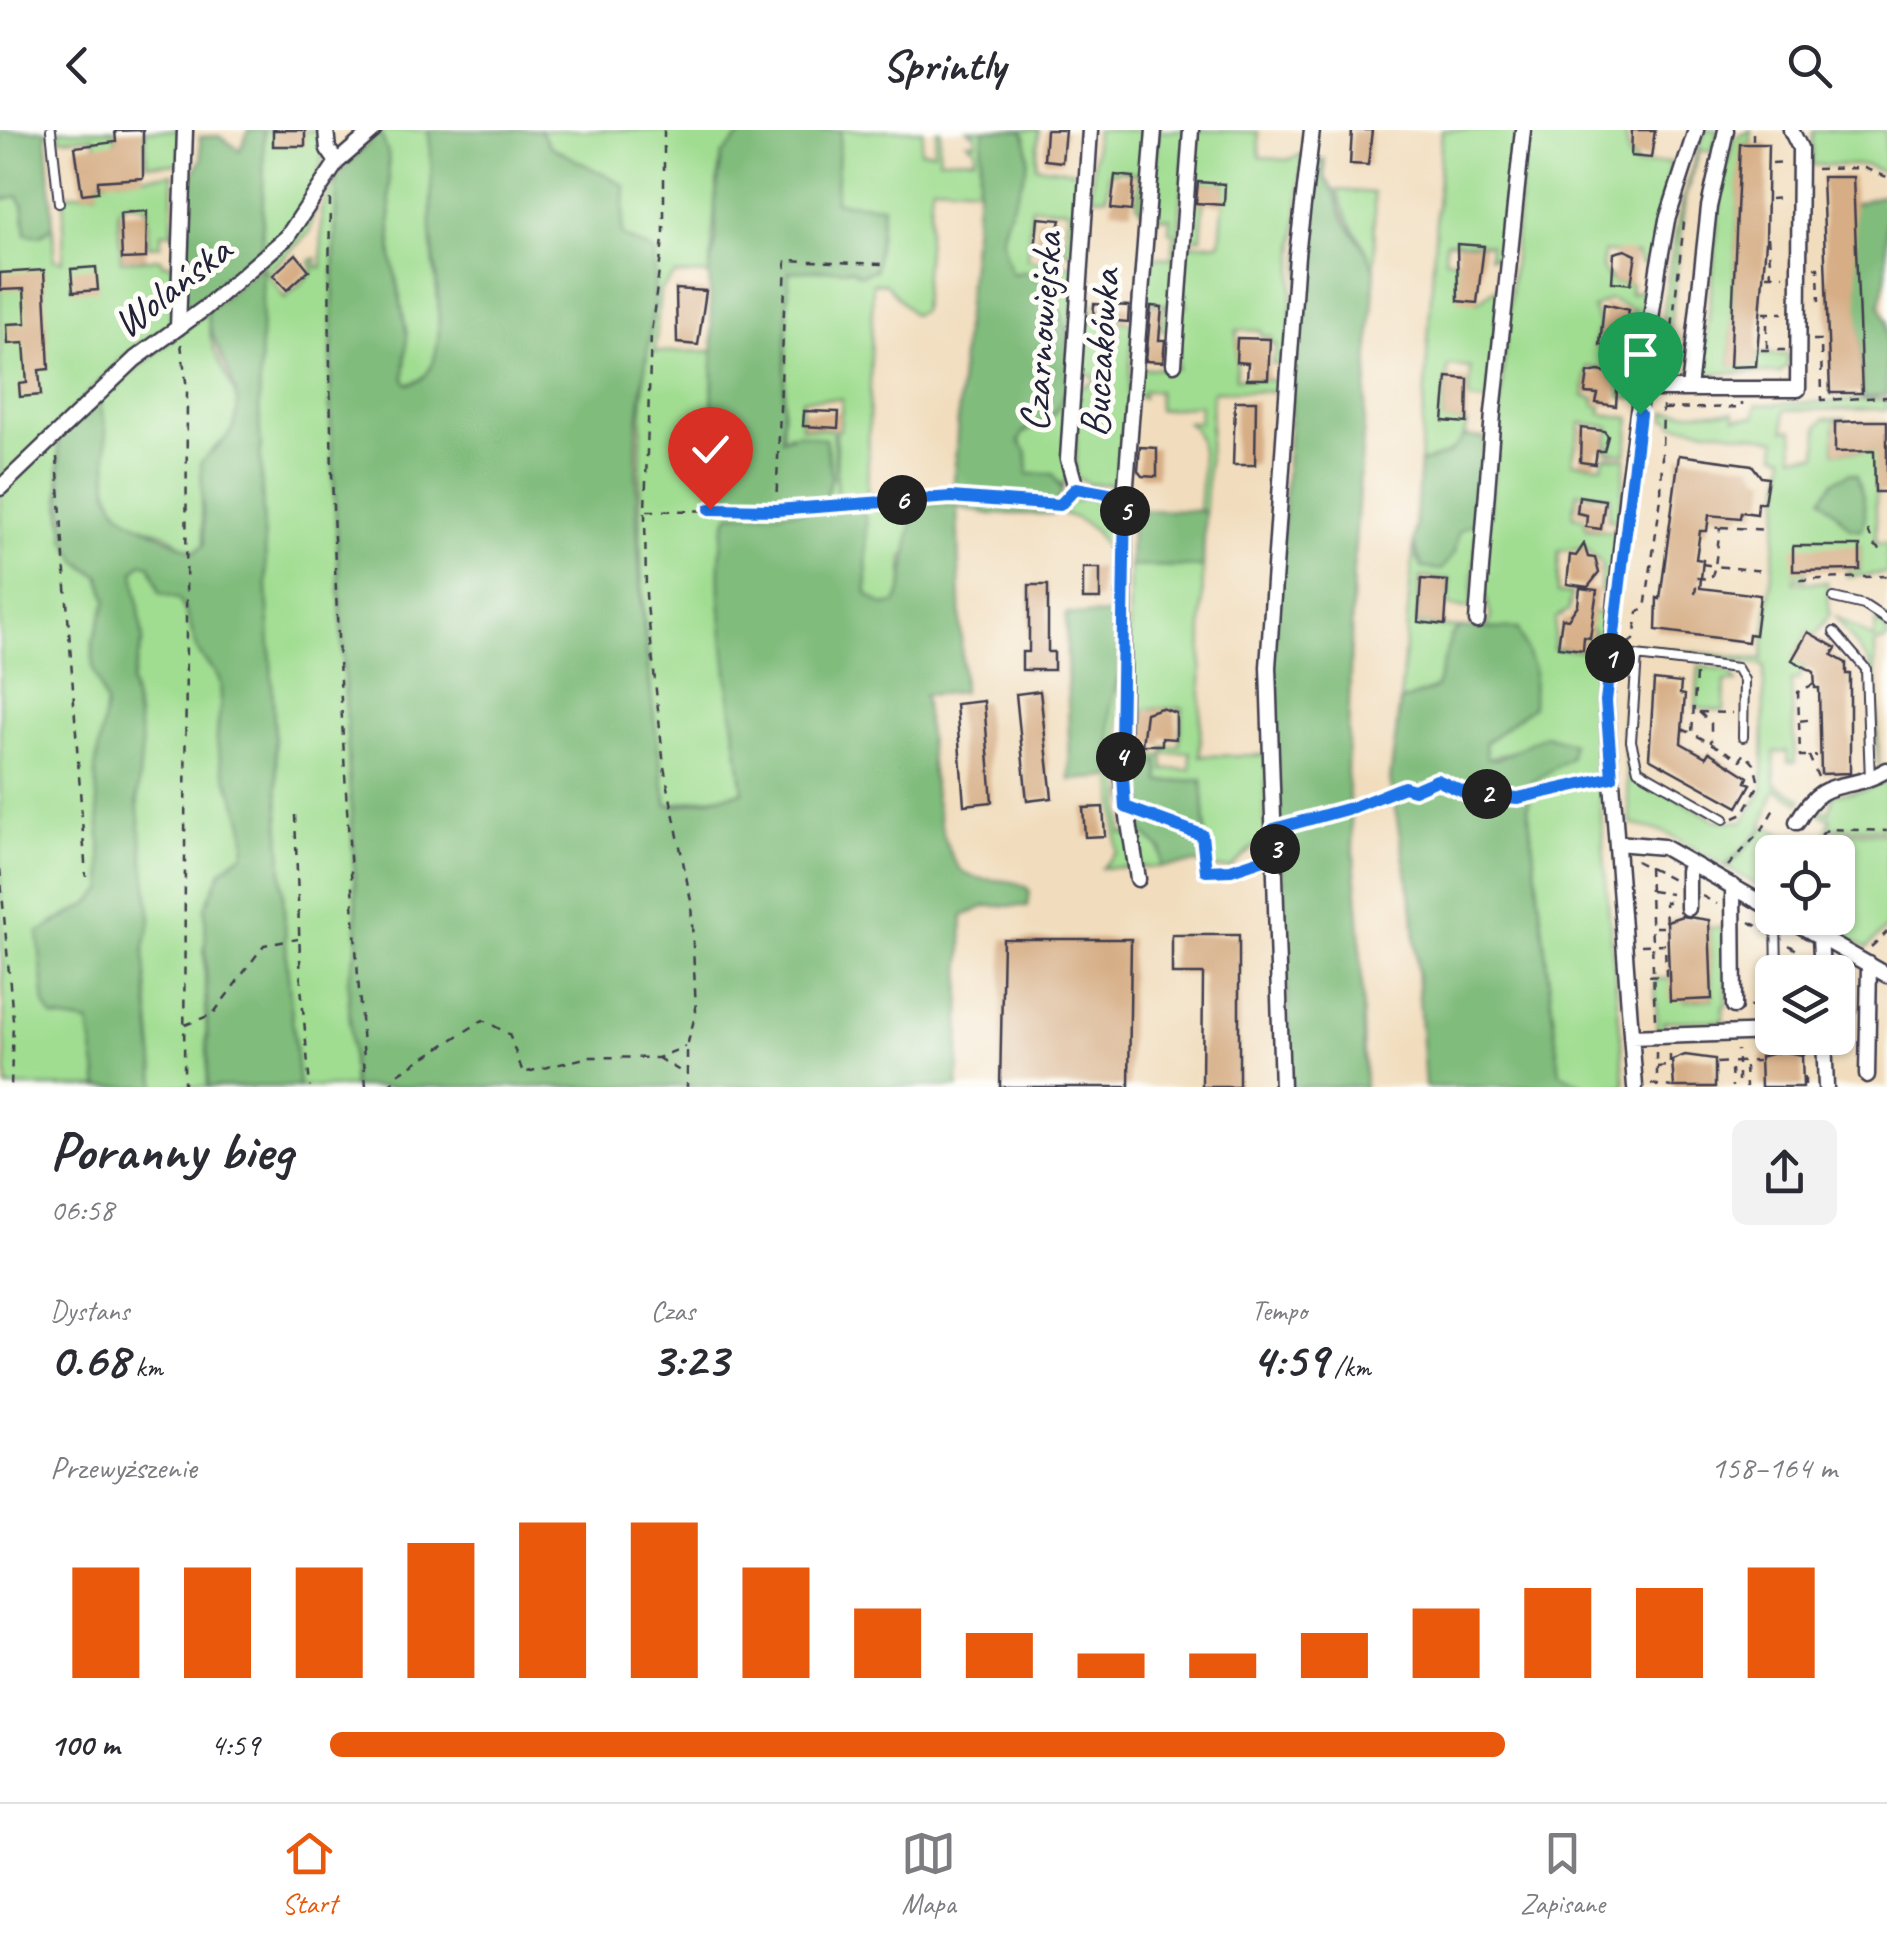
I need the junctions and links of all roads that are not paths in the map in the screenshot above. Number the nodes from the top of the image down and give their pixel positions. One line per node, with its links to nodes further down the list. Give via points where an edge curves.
1 (52, 130): 14 (lane)
2 (185, 130): 15 (street)
3 (326, 130): 13 (street)
4 (374, 130): 13 (street, Wolańska)
5 (1090, 130): 20 (street, Czarnowiejska, via 1068,459)
6 (1154, 130): 21 (street, Buczakówka)
7 (1191, 130): 16 (street)
8 (1312, 130): 51 (street, via 1268,667)
9 (1524, 130): 24 (street)
10 (1696, 130): 17 (street, via 1667,220)
11 (1726, 130): 18 (street, via 1709,208)
12 (1791, 130): 18 (street, via 1800,148 1798,388)
13 (334, 168): 15 (street, Wolańska, via 287,237)
14 (59, 204)
15 (178, 328): 19 (street, Wolańska, via 135,358)
16 (1174, 364)
17 (1644, 390): 18 (street); 27 (street)
18 (1689, 390)
19 (0, 488)
20 (1076, 488): 21 (street, Czarnowiejska); 22 (lane)
21 (1125, 497): 36 (street, Buczakówka, via 1121,745)
22 (1060, 505)
23 (1834, 598): 25 (lane, via 1864,604)
24 (1477, 620)
25 (1887, 620)
26 (1834, 632): 31 (lane, via 1866,669)
27 (1611, 653): 28 (lane); 34 (street, via 1606,701)
28 (1637, 656): 29 (lane, via 1737,668 1744,680); 32 (lane, via 1631,742 1638,770)
29 (1744, 737)
30 (1887, 770): 31 (street)
31 (1870, 780): 33 (street, via 1821,790)
32 (1724, 819)
33 (1798, 822)
34 (1617, 844): 35 (street, via 1655,844); 47 (street)
35 (1692, 864): 37 (street); 39 (street)
36 (1138, 879)
37 (1733, 886): 38 (street); 45 (street)
38 (1755, 899)
39 (1688, 902)
40 (1817, 935): 41 (street)
41 (1820, 937): 42 (street); 43 (street)
42 (1821, 955)
43 (1868, 958): 44 (street); 49 (street)
44 (1887, 975)
45 (1734, 1006)
46 (1755, 1035): 47 (street)
47 (1631, 1038): 50 (street)
48 (1825, 1055): 52 (street)
49 (1868, 1075)
50 (1643, 1086)
51 (1282, 1087)
52 (1826, 1087)

